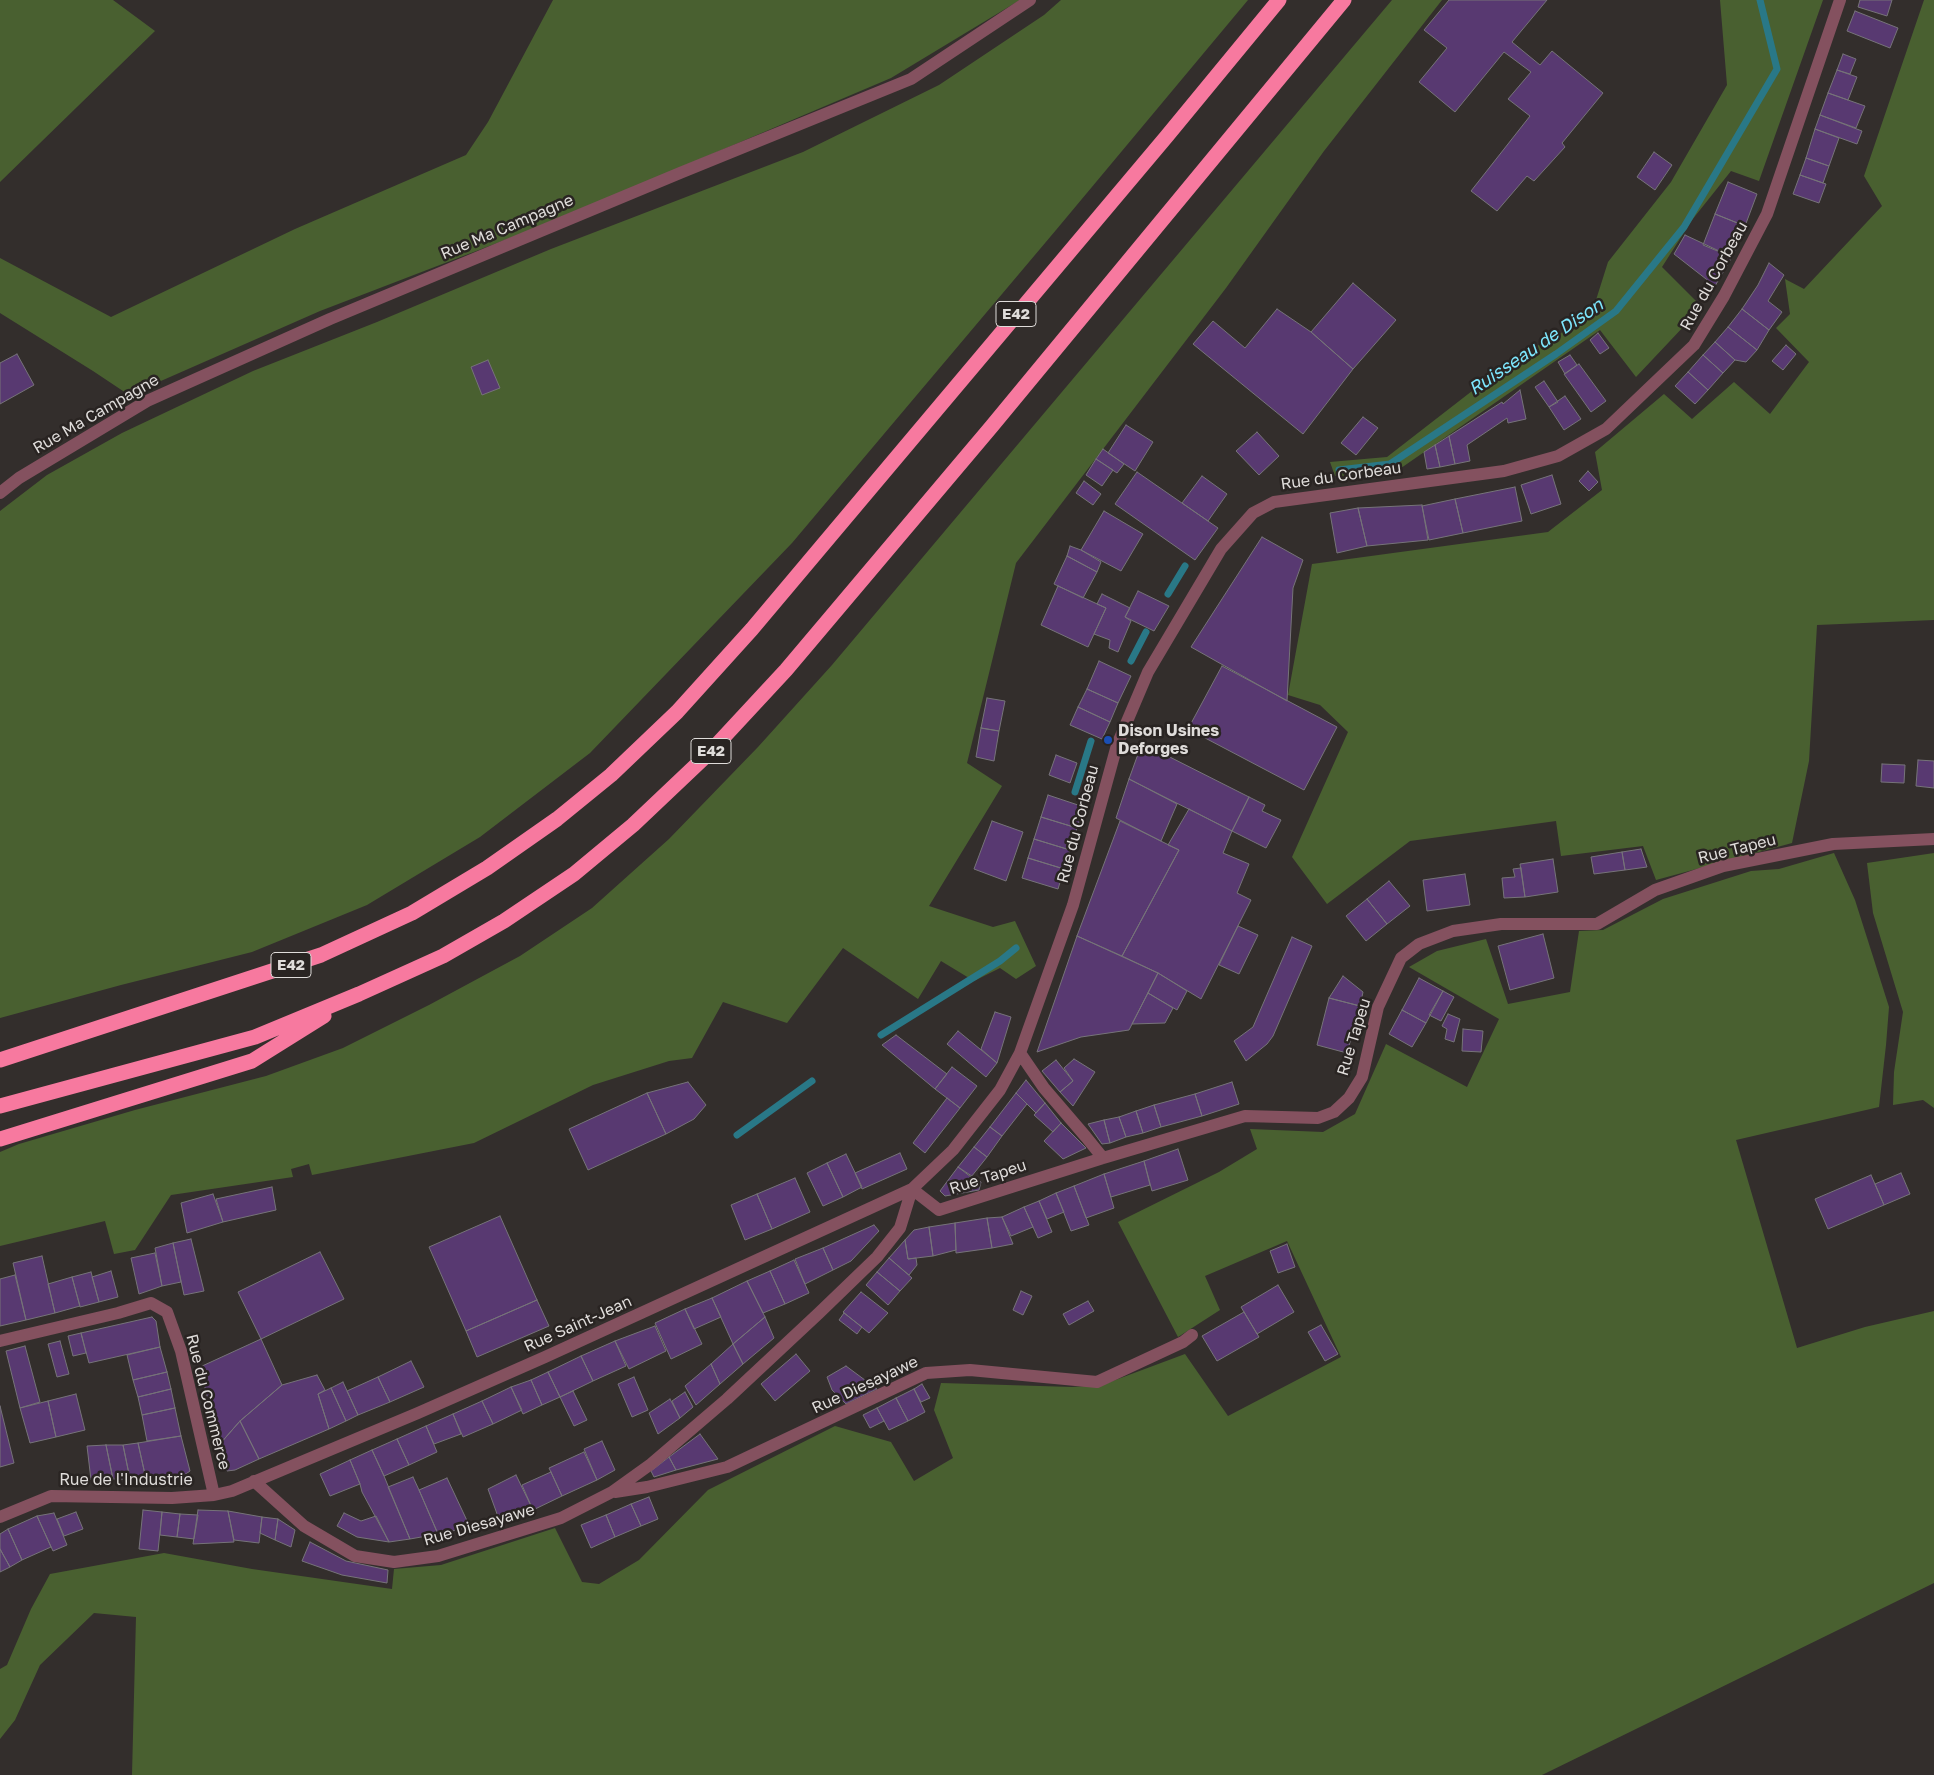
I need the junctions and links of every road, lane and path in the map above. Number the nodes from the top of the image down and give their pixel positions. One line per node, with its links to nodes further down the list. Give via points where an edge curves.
1 (1030, 0): 5 (street, Rue Ma Campagne, via 911,79 340,315 147,401 19,478)
2 (1279, 0): 9 (highway, E42, via 752,629 677,712 611,776 487,868 412,914 321,955)
3 (1344, 0): 7 (highway, E42, via 992,426 786,670 709,753 633,825 574,874 504,921 443,956)
4 (1840, 0): 8 (street, Rue du Corbeau, via 1767,214 1724,296 1694,344 1606,429 1558,456 1504,471 1274,502 1253,513 1221,549 1148,672 1117,745 1073,905)
5 (0, 493)
6 (1934, 839): 12 (street, Rue Tapeu, via 1832,844 1723,866 1655,890 1597,924 1501,924 1444,934 1418,944 1401,958 1378,1007 1362,1077 1350,1098 1334,1112 1318,1118 1245,1116)
7 (359, 994): 10 (highway, E42, via 255,1037); 11 (highway, via 252,1061)
8 (1020, 1053): 12 (street, via 1044,1088); 13 (street, Rue du Corbeau, via 1000,1090 953,1150)
9 (0, 1060)
10 (0, 1106)
11 (0, 1139)
12 (1102, 1158): 13 (street, Rue Tapeu, via 939,1210)
13 (912, 1189): 16 (street, Rue Saint-Jean, via 527,1365); 17 (street, Rue Diesayawe, via 900,1228 877,1257 727,1399 651,1464)
14 (1192, 1335): 17 (street, Rue Diesayawe, via 1097,1382 970,1370 926,1373 726,1468)
15 (0, 1341): 18 (street, Rue du Commerce, via 152,1303 167,1312 182,1351)
16 (254, 1481): 17 (street, Rue Diesayawe, via 304,1526 355,1556 394,1562 438,1556 561,1518); 18 (street, Rue de l'Industrie)
17 (612, 1492)
18 (214, 1496): 19 (street, Rue de l'Industrie, via 51,1496)
19 (0, 1517)

